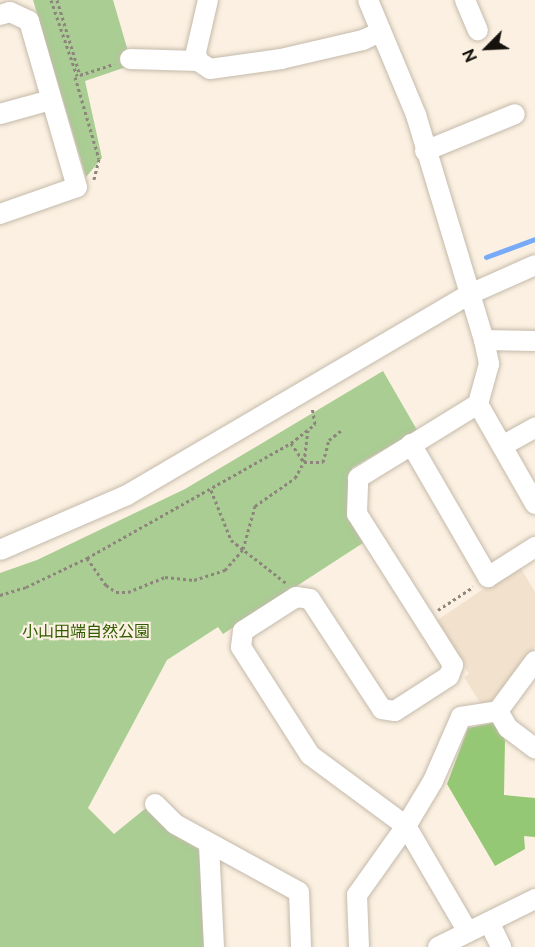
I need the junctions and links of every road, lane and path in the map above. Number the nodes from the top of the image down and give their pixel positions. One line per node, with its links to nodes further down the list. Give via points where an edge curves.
1 (51, 0): 13 (path)
2 (57, 0): 12 (path)
3 (208, 0): 10 (street, via 196,52)
4 (368, 0): 8 (street)
5 (465, 0): 7 (street)
6 (0, 15): 14 (street, via 10,12 29,21)
7 (478, 30)
8 (380, 32): 10 (street, via 363,40 281,59 210,69); 17 (street, via 401,73)
9 (130, 59): 10 (street)
10 (198, 61)
11 (101, 68): 12 (path)
12 (80, 75): 13 (path)
13 (75, 77): 18 (path, via 99,159 93,182)
14 (51, 100): 15 (street); 18 (street)
15 (0, 114)
16 (515, 114): 17 (street)
17 (425, 151): 21 (street)
18 (77, 187): 19 (street)
19 (0, 214)
20 (535, 265): 21 (street)
21 (470, 294): 22 (street); 36 (street, via 127,495)
22 (484, 340): 23 (street); 24 (street, via 489,364)
23 (535, 341)
24 (478, 404): 30 (street); 31 (street)
25 (312, 407): 27 (path, via 315,423)
26 (535, 428): 31 (street)
27 (308, 430): 29 (path); 32 (path)
28 (342, 430): 32 (path, via 329,440 323,462)
29 (291, 443): 32 (path); 33 (path)
30 (411, 444): 39 (street); 42 (street, via 358,478 357,514)
31 (502, 446): 34 (street)
32 (304, 462): 37 (path, via 286,488 255,506)
33 (211, 490): 37 (path, via 224,528); 38 (path)
34 (535, 504)
35 (535, 547): 39 (street)
36 (0, 549)
37 (243, 549): 38 (path, via 225,570 210,578 165,578 128,592 116,592 106,585); 40 (path)
38 (87, 558): 41 (path)
39 (488, 577): 42 (path)
40 (284, 579)
41 (0, 595)
42 (424, 619): 47 (street, via 453,665 449,676 395,711 382,709 310,599 296,597 243,631 241,646 310,754)
43 (535, 661): 44 (street)
44 (498, 711): 45 (street, via 508,728); 47 (street, via 461,717)
45 (535, 748)
46 (154, 804): 48 (street)
47 (406, 826): 51 (street); 54 (street, via 357,895)
48 (209, 845): 52 (street); 53 (street, via 299,892)
49 (535, 899): 50 (street)
50 (489, 922): 51 (street); 56 (street)
51 (468, 932): 55 (street)
52 (214, 947)
53 (301, 947)
54 (359, 947)
55 (438, 947)
56 (501, 947)

